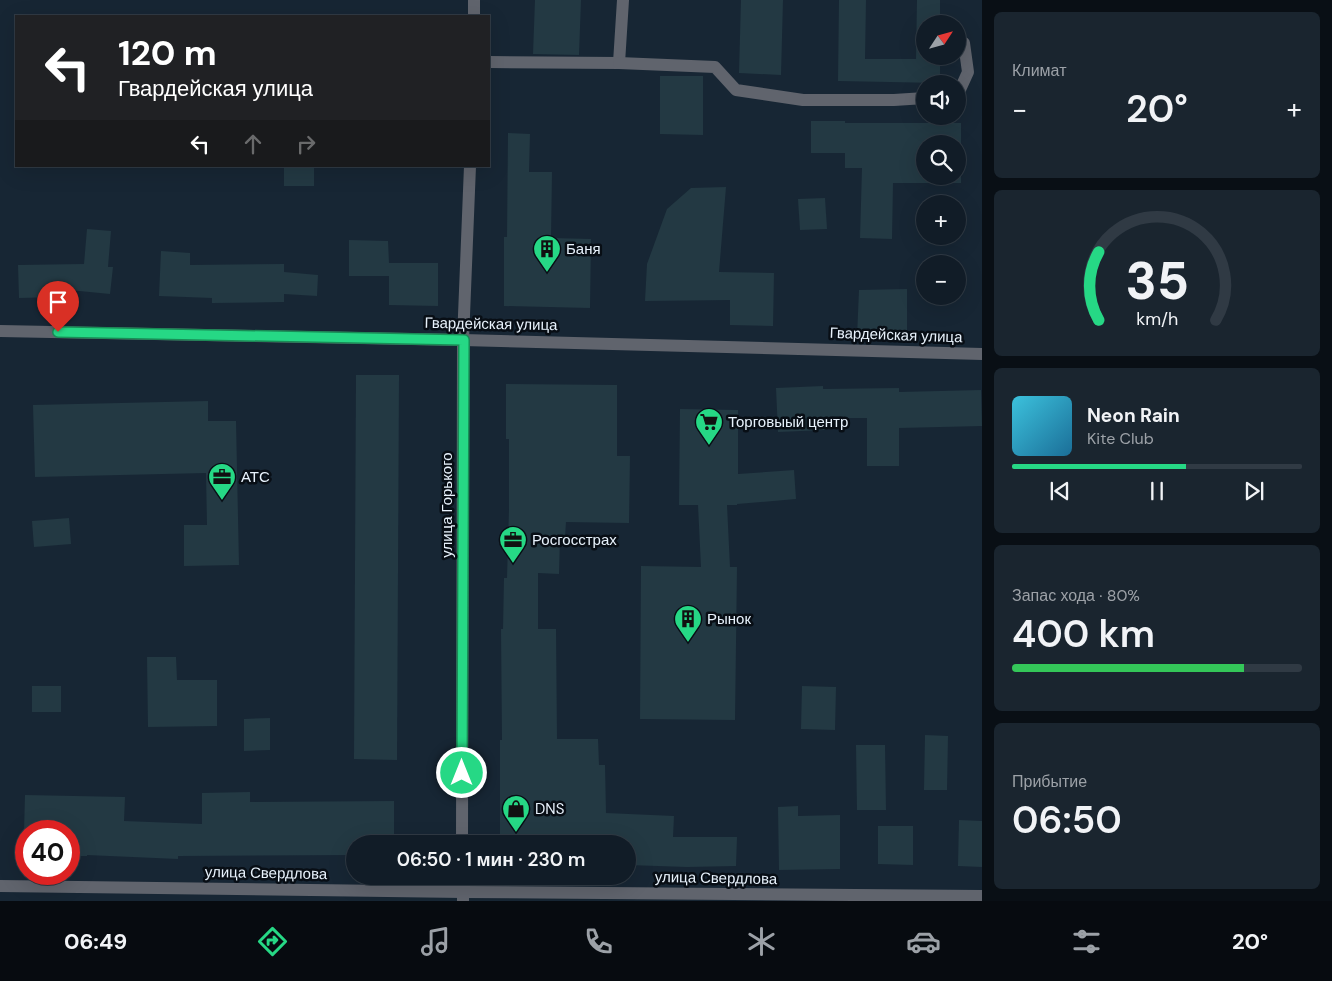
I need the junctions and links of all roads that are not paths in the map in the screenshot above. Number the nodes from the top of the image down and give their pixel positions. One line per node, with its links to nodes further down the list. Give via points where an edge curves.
1 (474, 0): 3 (street)
2 (623, 0): 6 (street)
3 (474, 15)
4 (966, 58): 7 (street)
5 (490, 62): 6 (street)
6 (619, 63): 8 (street, via 715,67 736,90 804,100)
7 (966, 76)
8 (916, 99)
9 (470, 167): 11 (street, улица Горького)
10 (0, 331): 11 (street, Гвардейская улица)
11 (464, 340): 12 (street, Гвардейская улица); 13 (street, улица Горького)
12 (982, 354)
13 (462, 835)
14 (0, 886): 15 (street, улица Свердлова)
15 (303, 895): 16 (street, улица Свердлова)
16 (463, 896): 18 (street, улица Свердлова)
17 (982, 896): 18 (street, улица Свердлова)
18 (908, 899)

